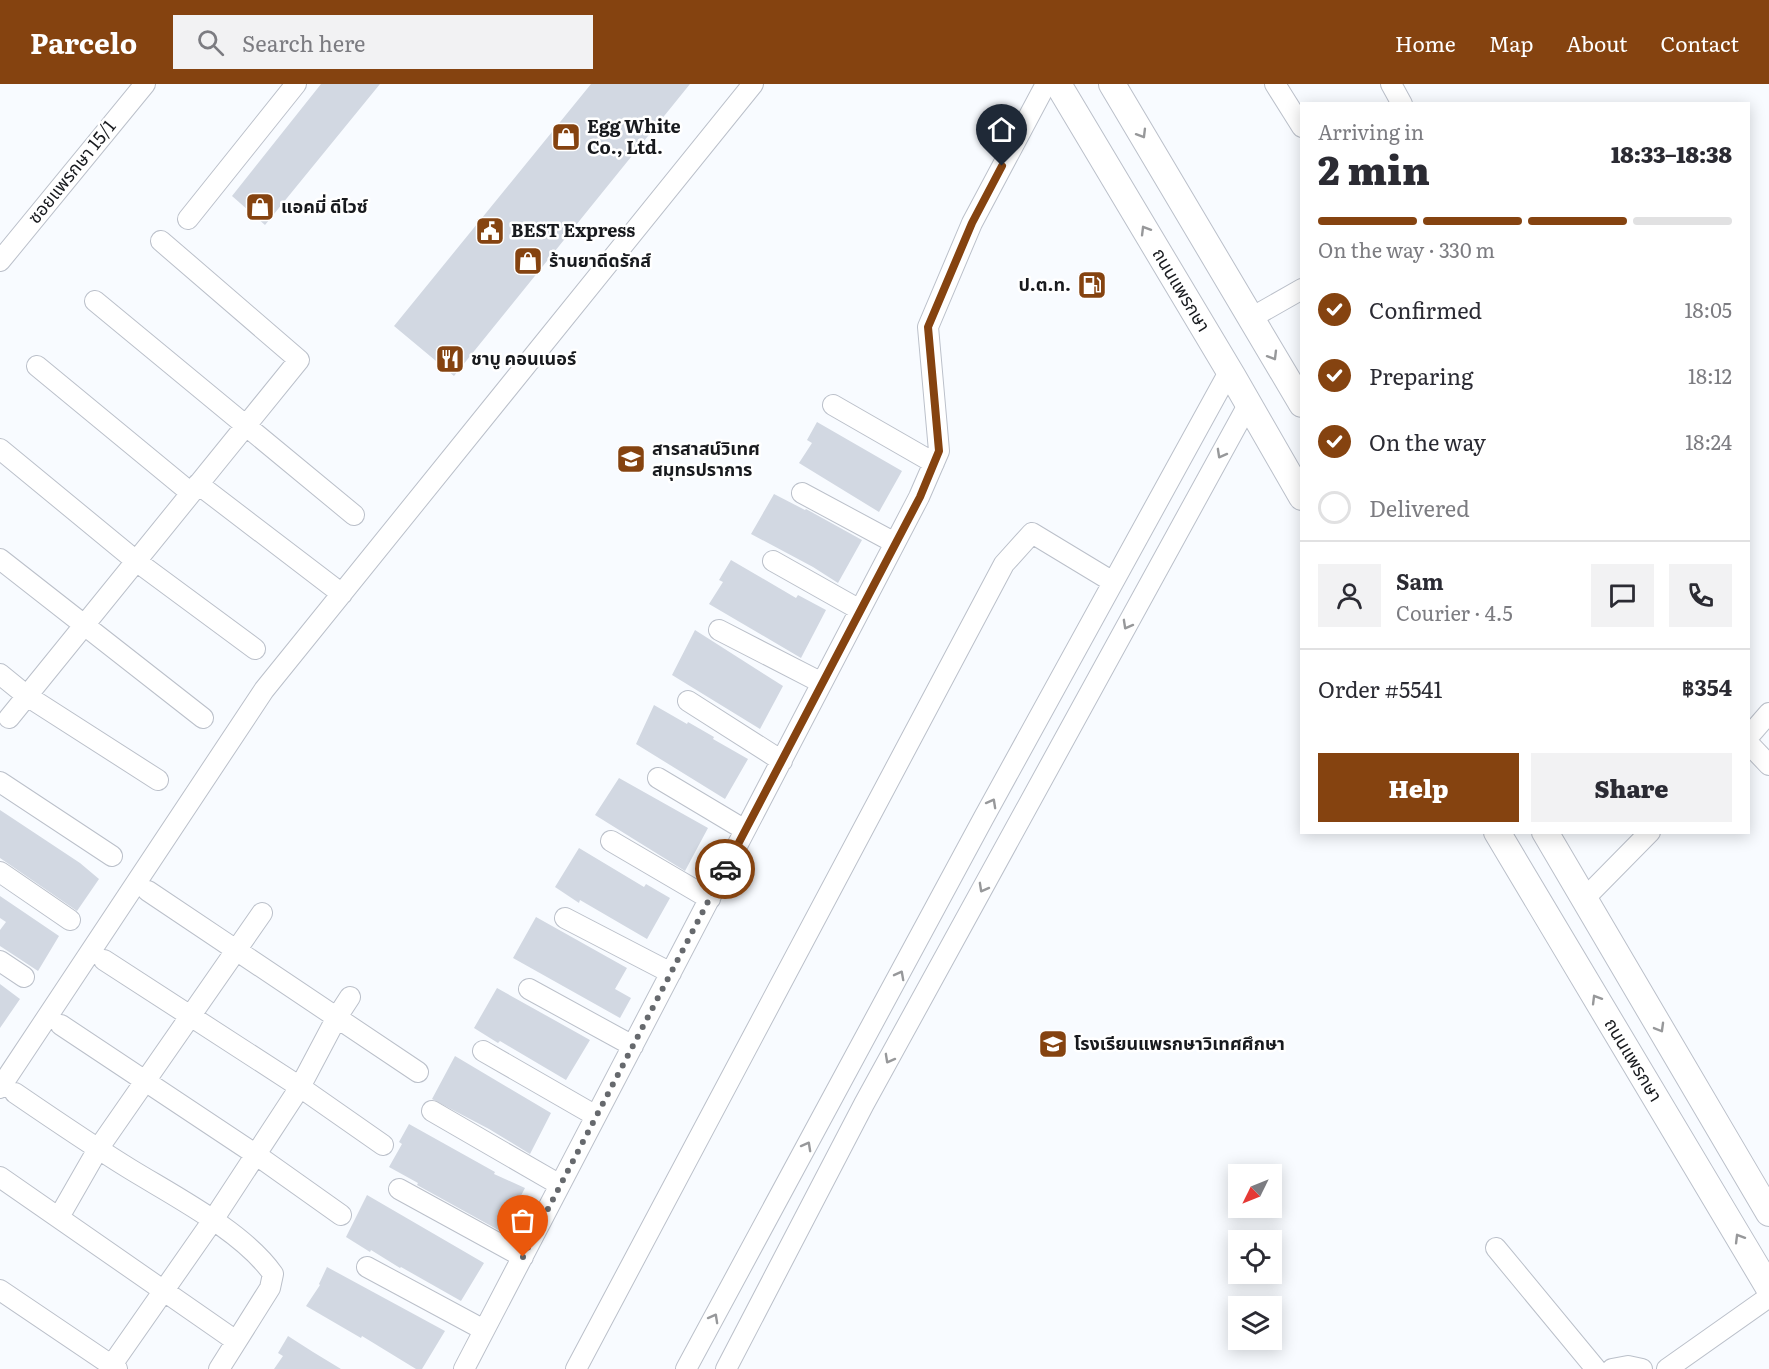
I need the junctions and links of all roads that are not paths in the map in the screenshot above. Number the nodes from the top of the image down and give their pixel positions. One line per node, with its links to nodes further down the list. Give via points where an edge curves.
1 (145, 84): 13 (street, ซอยแพรกษา 15/1)
2 (296, 84): 11 (street)
3 (753, 84): 34 (street)
4 (1046, 84): 24 (street, via 972,223 928,327 939,451)
5 (1058, 84): 18 (main road, ถนนแพรกษา, one-way to 5)
6 (1112, 84): 16 (main road, one-way to 16)
7 (1275, 84): 10 (street)
8 (1391, 84): 9 (street)
9 (1401, 102)
10 (1300, 124)
11 (188, 219)
12 (161, 241): 22 (street, via 299,360)
13 (0, 261)
14 (1300, 290): 16 (street)
15 (95, 301): 22 (street)
16 (1251, 318): 19 (main road, one-way to 19)
17 (37, 366): 25 (street)
18 (1230, 370): 20 (main road, ถนนแพรกษา); 33 (street)
19 (1300, 401)
20 (1249, 403): 27 (main road, ถนนแพรกษา); 108 (street, one-way to 108, via 864,1104)
21 (832, 405): 24 (street)
22 (246, 425): 25 (street); 28 (street)
23 (0, 449): 31 (street)
24 (934, 464): 29 (street)
25 (195, 488): 31 (street); 34 (street)
26 (802, 493): 29 (street)
27 (1300, 493)
28 (354, 515)
29 (895, 543): 35 (street)
30 (0, 559): 36 (street)
31 (136, 561): 36 (street); 38 (street)
32 (773, 561): 35 (street)
33 (1113, 582): 106 (street, via 1032,533 1004,564); 107 (street, one-way to 33)
34 (342, 594): 81 (street, via 264,690)
35 (860, 610): 40 (street)
36 (83, 625): 41 (street); 45 (street)
37 (719, 630): 40 (street)
38 (255, 650)
39 (0, 674): 41 (street)
40 (822, 683): 48 (street)
41 (27, 696): 44 (street); 51 (street)
42 (688, 702): 48 (street)
43 (1769, 713): 46 (street)
44 (9, 718)
45 (203, 718)
46 (1750, 735)
47 (1750, 745): 49 (street)
48 (782, 761): 53 (street)
49 (1769, 765)
50 (658, 778): 53 (street)
51 (158, 780)
52 (0, 782): 58 (street)
53 (745, 830): 61 (street)
54 (1498, 834): 97 (main road, ถนนแพรกษา, one-way to 54)
55 (1546, 834): 62 (main road)
56 (1648, 834): 62 (street)
57 (611, 841): 61 (street)
58 (112, 856)
59 (0, 872): 65 (street)
60 (148, 891): 66 (street)
61 (710, 899): 69 (street)
62 (1584, 899): 90 (main road, one-way to 90)
63 (262, 914): 66 (street)
64 (565, 918): 69 (street)
65 (70, 920)
66 (237, 950): 73 (street); 74 (street)
67 (104, 960): 73 (street)
68 (0, 961): 70 (street)
69 (671, 973): 76 (street)
70 (24, 977)
71 (529, 989): 76 (street)
72 (350, 997): 74 (street)
73 (190, 1016): 79 (street); 80 (street)
74 (337, 1017): 78 (street); 80 (street)
75 (61, 1025): 79 (street)
76 (633, 1046): 83 (street)
77 (483, 1051): 83 (street)
78 (418, 1072)
79 (144, 1082): 85 (street); 86 (street)
80 (300, 1087): 84 (street); 86 (street)
81 (7, 1090): 85 (street)
82 (432, 1111): 88 (street)
83 (596, 1116): 88 (street)
84 (383, 1145)
85 (98, 1149): 92 (street); 93 (street)
86 (255, 1154): 91 (street); 93 (street)
87 (0, 1177): 92 (street)
88 (560, 1185): 95 (street)
89 (399, 1189): 95 (street)
90 (1769, 1213)
91 (341, 1215)
92 (59, 1217): 98 (street)
93 (213, 1220): 98 (street); 102 (street, via 264,1261 273,1274 270,1288)
94 (1496, 1248): 109 (street)
95 (523, 1257): 101 (street)
96 (368, 1267): 101 (street)
97 (1769, 1288)
98 (164, 1290): 102 (street); 103 (street)
99 (1, 1293): 103 (street)
100 (1769, 1297): 112 (street)
101 (484, 1330): 105 (street)
102 (236, 1341): 104 (street)
103 (112, 1368)
104 (219, 1369)
105 (464, 1369)
106 (576, 1369)
107 (686, 1369)
108 (726, 1369)
109 (1596, 1369)
110 (1612, 1369): 111 (street)
111 (1642, 1369)
112 (1667, 1369)

